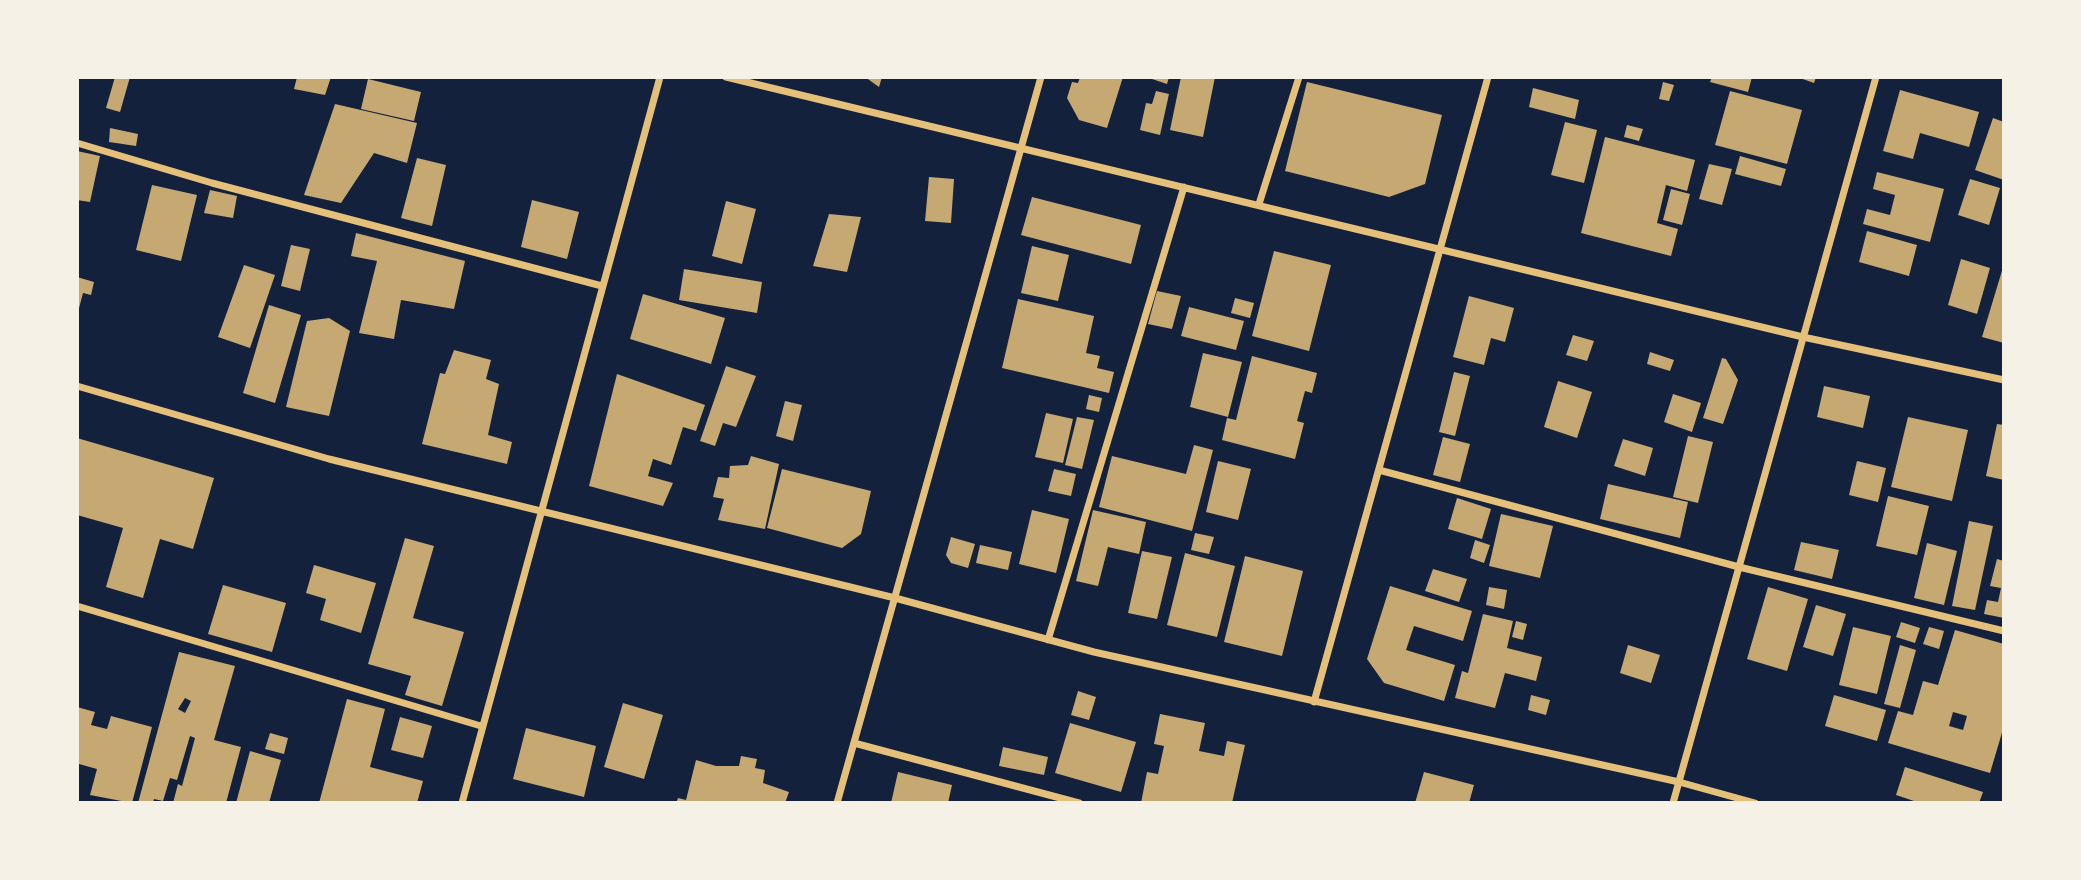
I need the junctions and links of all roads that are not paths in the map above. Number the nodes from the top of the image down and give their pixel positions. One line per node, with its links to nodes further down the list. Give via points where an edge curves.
1 (660, 77): 12 (street)
2 (726, 77): 8 (street)
3 (1041, 77): 8 (street)
4 (1299, 77): 10 (street)
5 (1488, 77): 11 (street)
6 (1876, 77): 13 (street)
7 (77, 143): 12 (street)
8 (1021, 148): 9 (street); 19 (street)
9 (1184, 187): 10 (street); 22 (street)
10 (1259, 204): 11 (street)
11 (1440, 249): 13 (street); 16 (street)
12 (602, 286): 17 (street)
13 (1803, 337): 14 (street); 18 (street)
14 (2004, 380)
15 (77, 386): 17 (street, via 329,459)
16 (1379, 470): 18 (street); 23 (street)
17 (543, 513): 19 (street); 24 (street)
18 (1739, 567): 21 (street); 26 (street)
19 (895, 598): 22 (street); 25 (street)
20 (77, 606): 24 (street)
21 (2004, 631)
22 (1048, 639): 23 (street)
23 (1314, 702): 26 (street)
24 (481, 726): 27 (street)
25 (854, 743): 28 (street); 29 (street)
26 (1679, 782): 30 (street); 31 (street)
27 (461, 803)
28 (837, 803)
29 (1079, 803)
30 (1673, 803)
31 (1755, 803)

